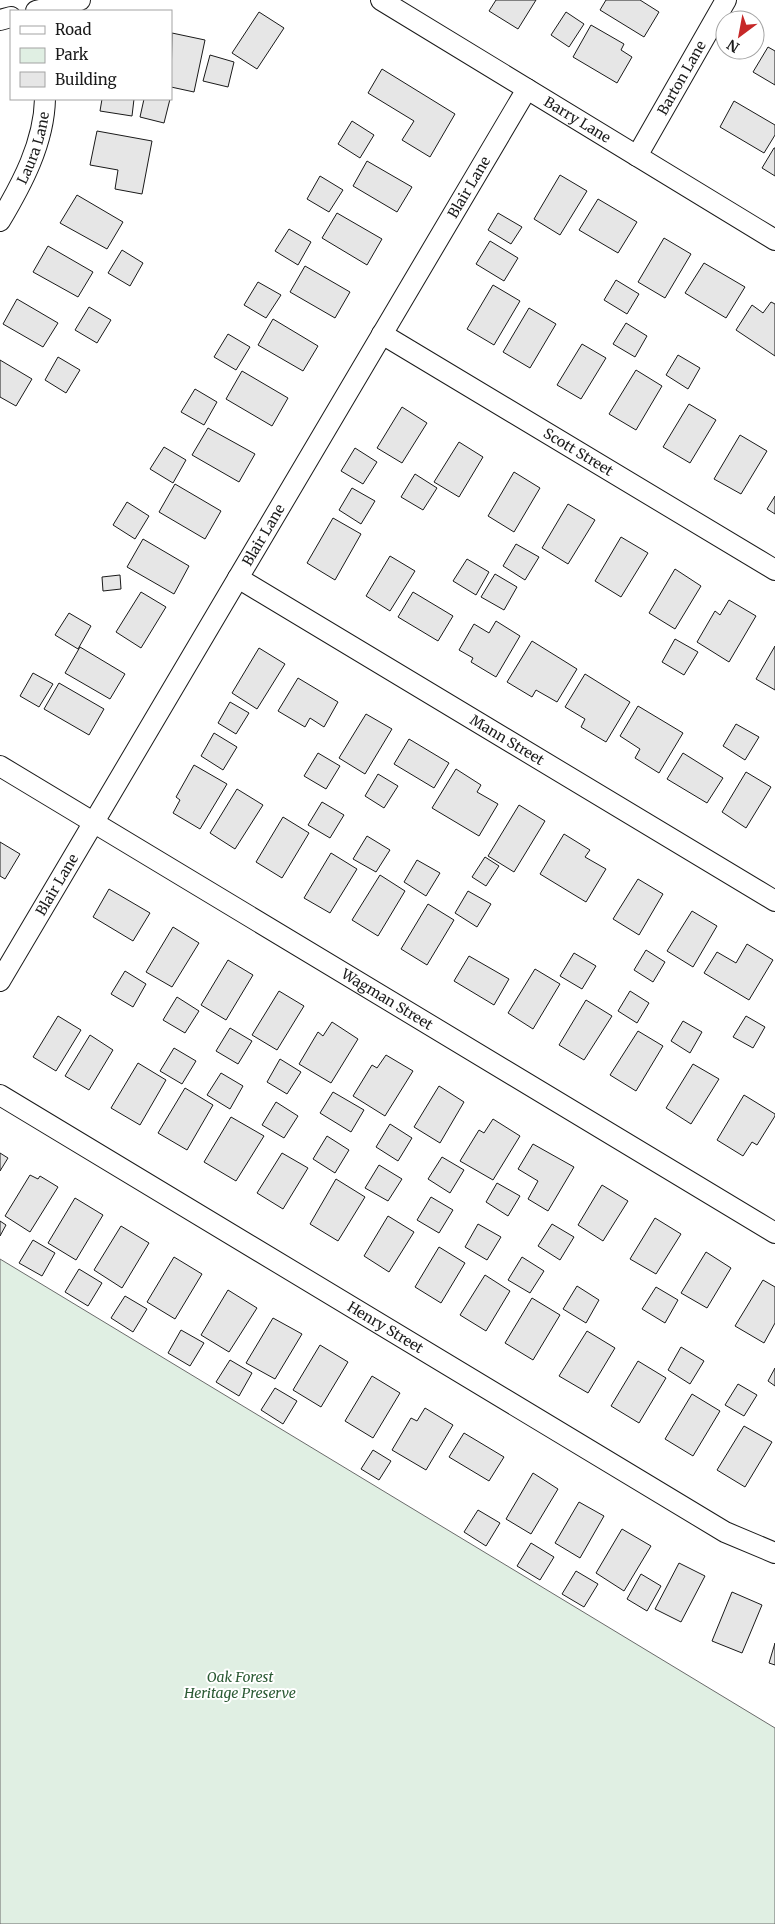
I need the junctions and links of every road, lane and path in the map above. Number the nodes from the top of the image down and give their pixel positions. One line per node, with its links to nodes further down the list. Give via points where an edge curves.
1 (80, 0): 4 (street)
2 (380, 0): 5 (street, Barry Lane)
3 (726, 0): 7 (street, Barton Lane)
4 (40, 10)
5 (527, 89): 7 (street, Barry Lane); 10 (street, Blair Lane)
6 (45, 100): 8 (street, Laura Lane, via 31,163)
7 (637, 156): 9 (street, Barry Lane)
8 (0, 221)
9 (775, 240)
10 (382, 334): 11 (street, Scott Street); 12 (street, Blair Lane)
11 (775, 570)
12 (238, 578): 14 (street, Blair Lane); 15 (street, Mann Street)
13 (0, 766): 14 (street, Wagman Street)
14 (94, 822): 16 (street, Blair Lane); 18 (street, Wagman Street)
15 (775, 901)
16 (0, 981)
17 (0, 1095): 19 (street, Henry Street, via 725,1532)
18 (775, 1233)
19 (775, 1553)

